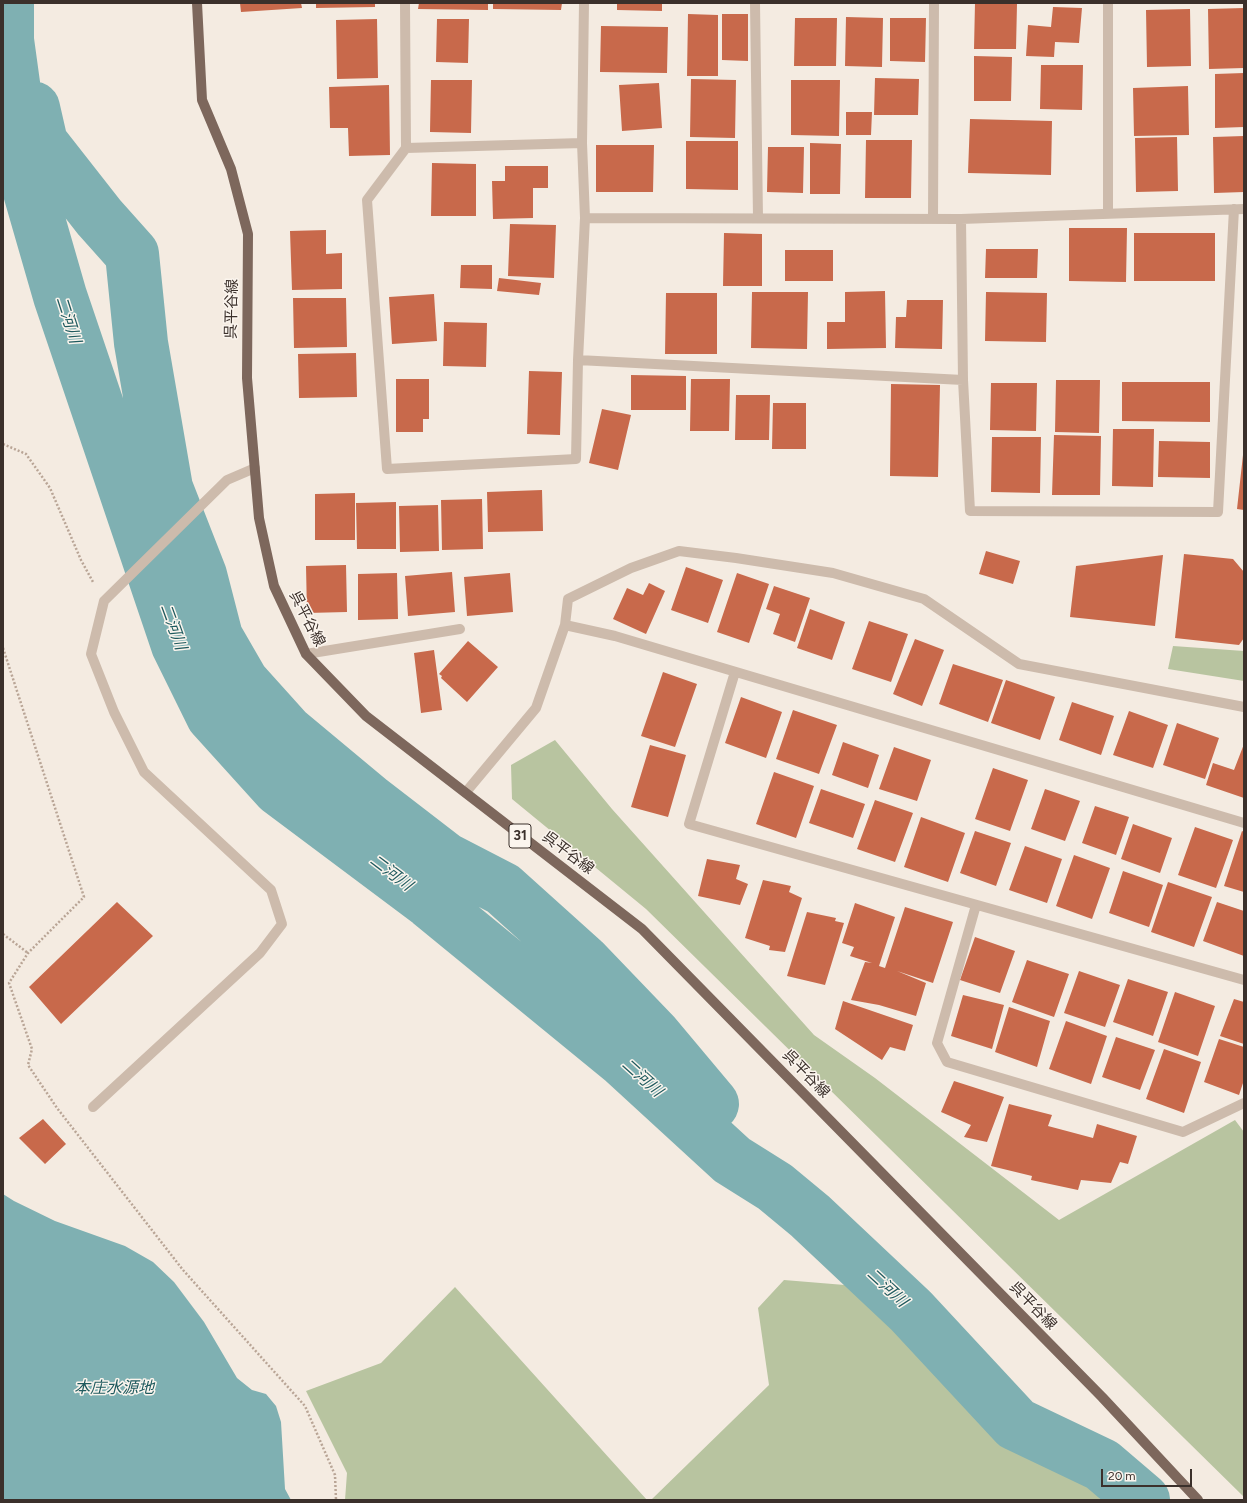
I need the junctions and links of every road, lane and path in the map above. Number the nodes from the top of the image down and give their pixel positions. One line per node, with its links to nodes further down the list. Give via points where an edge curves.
1 (197, 3): 18 (main road, 呉平谷線 / 31, via 202,100 231,169 248,234 247,378)
2 (405, 3): 8 (street)
3 (584, 3): 7 (street)
4 (755, 3): 12 (street)
5 (934, 3): 13 (street)
6 (1108, 3): 10 (street)
7 (582, 143): 8 (street); 11 (street)
8 (406, 148): 15 (street, via 367,200 387,469 576,459)
9 (1239, 209): 10 (street); 16 (street, via 1218,512 970,511)
10 (1108, 213): 14 (street)
11 (585, 218): 12 (street); 15 (street)
12 (758, 218): 13 (street)
13 (933, 218): 14 (street)
14 (961, 219): 16 (street)
15 (578, 360): 16 (street)
16 (962, 380)
17 (3, 444): 19 (path, via 26,454 50,488 81,560)
18 (255, 468): 19 (street, via 227,480); 23 (main road, 呉平谷線 / 31, via 259,518 274,586)
19 (104, 601): 33 (street, via 91,654 114,712 144,772 271,890 282,924 260,953)
20 (565, 625): 24 (street, via 615,636); 25 (street, via 568,599 631,568 679,551 833,572 924,599 1019,664); 26 (street, via 536,708)
21 (460, 629): 23 (street)
22 (3, 648): 30 (path, via 84,897)
23 (306, 654): 26 (main road, 呉平谷線 / 31, via 366,716)
24 (735, 672): 27 (street); 28 (street, via 689,824)
25 (1244, 707)
26 (466, 792): 35 (main road, 呉平谷線 / 31, via 642,929 1096,1392)
27 (1244, 823)
28 (976, 905): 31 (street); 32 (street, via 937,1044 947,1062 1183,1132)
29 (3, 934): 30 (path)
30 (28, 954): 34 (path, via 9,983 32,1049 28,1065 57,1108 183,1270 305,1406 335,1475)
31 (1244, 980)
32 (1244, 1103)
33 (94, 1107)
34 (336, 1500)
35 (1198, 1500)

